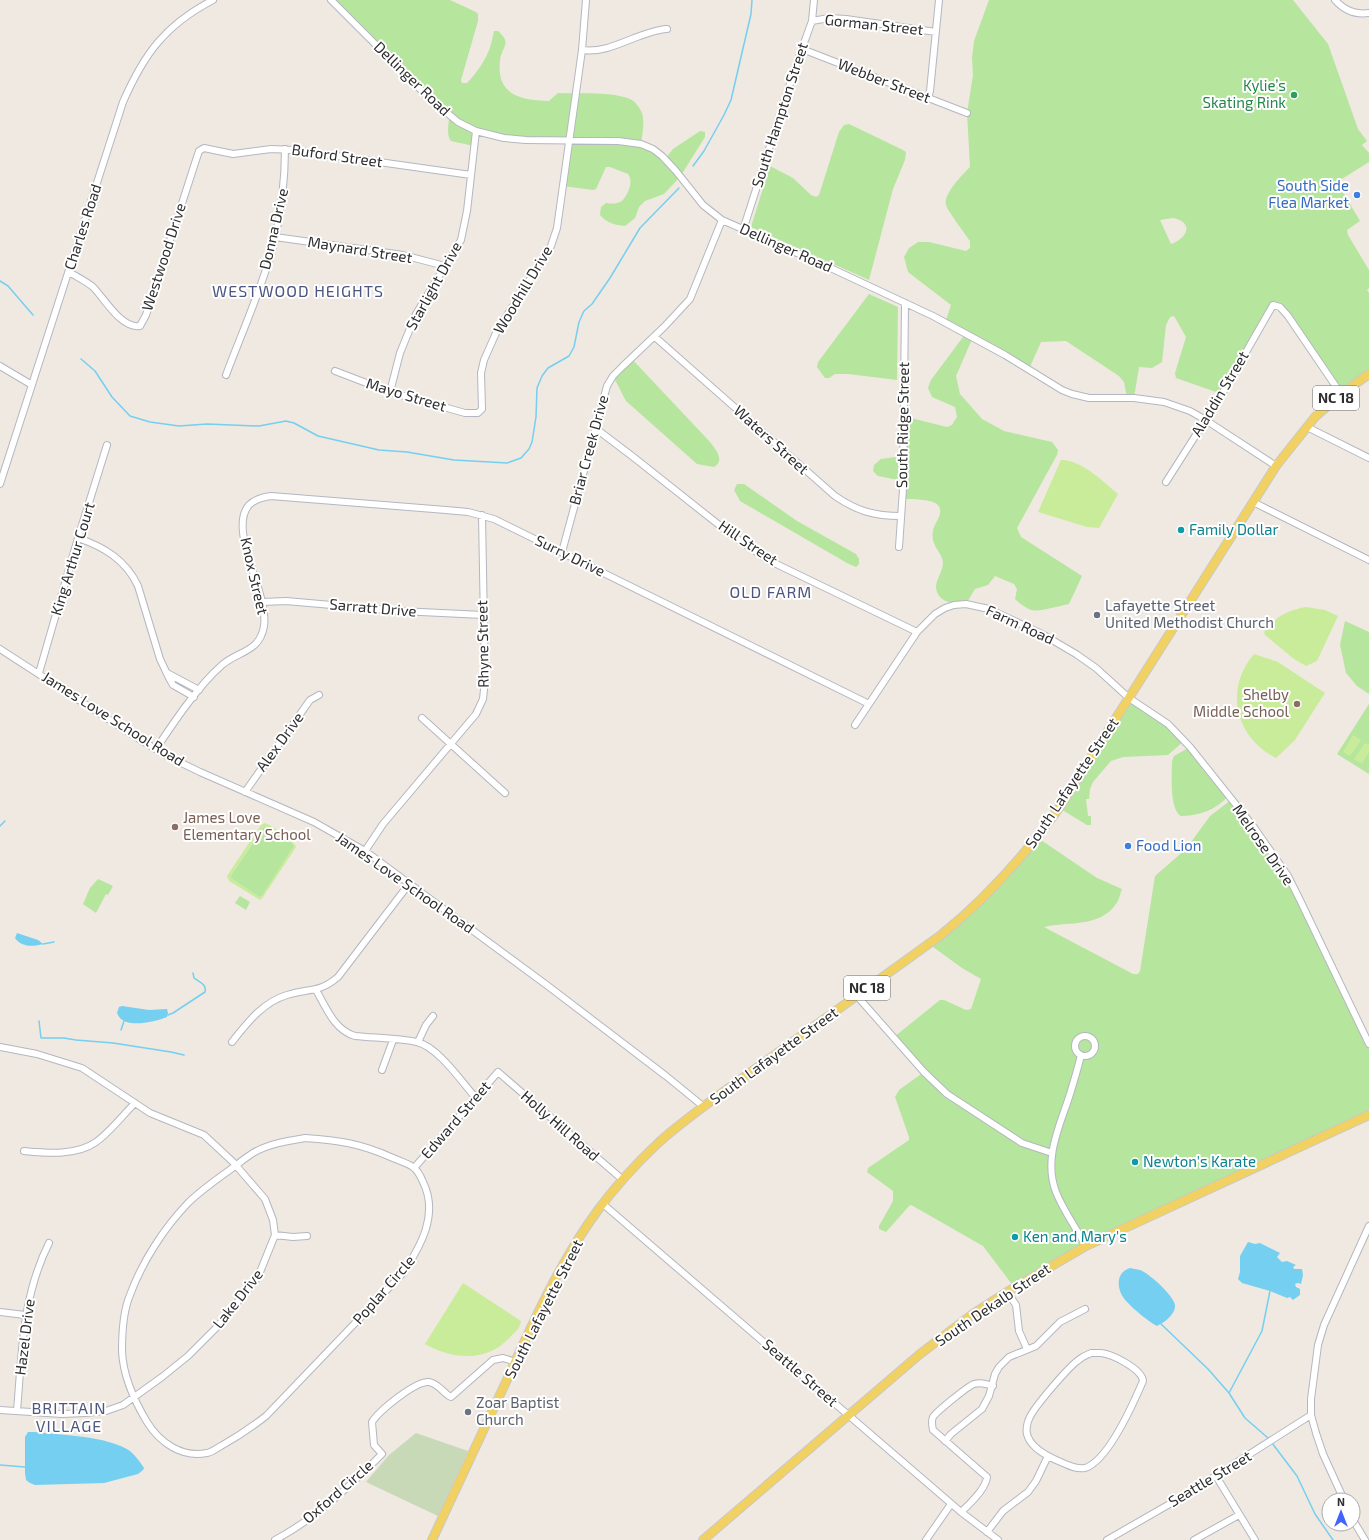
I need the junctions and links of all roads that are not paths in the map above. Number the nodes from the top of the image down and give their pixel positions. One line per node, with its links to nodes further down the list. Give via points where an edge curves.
1 (213, 0): 24 (street, Charles Road, via 195,9 169,30 137,72 123,102)
2 (331, 0): 15 (street, Dellinger Road, via 450,117)
3 (586, 0): 12 (street, Woodhill Drive)
4 (814, 0): 8 (street, South Hampton Street)
5 (939, 0): 10 (street)
6 (1335, 0): 7 (street, via 1352,12)
7 (1369, 14)
8 (812, 21): 10 (street, Gorman Street, via 846,19); 11 (street, South Hampton Street)
9 (667, 29): 12 (street, via 648,32 597,50)
10 (936, 32): 13 (street)
11 (802, 49): 13 (street, Webber Street); 21 (street, South Hampton Street)
12 (582, 50): 16 (street, Woodhill Drive)
13 (928, 97): 14 (street, Webber Street)
14 (967, 112)
15 (476, 131): 16 (street, Dellinger Road, via 504,138); 19 (street, Starlight Drive)
16 (570, 140): 20 (street, Dellinger Road, via 618,141 641,144 653,149 676,171 703,205); 34 (street, Woodhill Drive, via 551,246 496,334 484,360 481,373 482,409)
17 (204, 148): 18 (street, Buford Street, via 233,154); 24 (street, Westwood Drive, via 199,151 146,315 140,326 126,322 87,282)
18 (285, 149): 19 (street, Buford Street); 22 (street, Donna Drive, via 285,178)
19 (472, 175): 23 (street, Starlight Drive, via 460,240)
20 (722, 220): 21 (street, Dellinger Road); 26 (street, Briar Creek Drive, via 690,299)
21 (743, 230): 25 (street, Dellinger Road)
22 (275, 237): 23 (street, Maynard Street, via 403,255); 30 (street, Donna Drive)
23 (445, 266): 32 (street, Starlight Drive, via 408,330)
24 (69, 272): 31 (street, Charles Road)
25 (905, 303): 35 (street, Dellinger Road, via 966,333 1052,385 1072,394 1089,398 1134,398 1164,402 1190,411); 46 (street, South Ridge Street)
26 (655, 337): 37 (street, Briar Creek Drive, via 613,376 607,386); 46 (street, Waters Street, via 835,496 851,507 871,514)
27 (0, 366): 31 (street)
28 (335, 371): 32 (street, Mayo Street)
29 (1369, 374): 33 (main road, South Lafayette Street / NC 18)
30 (226, 375)
31 (32, 385): 42 (street, Charles Road)
32 (390, 392): 34 (street, Mayo Street, via 465,413)
33 (1342, 394): 35 (street, Aladdin Street, via 1288,316 1280,307 1273,305); 36 (main road, South Lafayette Street / NC 18)
34 (478, 413)
35 (1205, 420): 40 (street, Dellinger Road); 41 (street, Aladdin Street)
36 (1307, 426): 39 (street); 40 (main road, South Lafayette Street / NC 18)
37 (595, 428): 49 (street, Briar Creek Drive); 54 (street, Hill Street, via 746,546 768,560)
38 (108, 445): 47 (street, King Arthur Court)
39 (1369, 458)
40 (1276, 466): 43 (main road, South Lafayette Street / NC 18)
41 (1166, 482)
42 (0, 484)
43 (1253, 502): 51 (street); 61 (main road, South Lafayette Street / NC 18)
44 (250, 504): 45 (street, Surry Drive, via 265,497 280,495); 52 (street, Knox Street, via 242,518 242,526)
45 (482, 515): 49 (street, Surry Drive); 53 (street, Rhyne Street)
46 (901, 516): 48 (street, South Ridge Street)
47 (78, 538): 56 (street, via 112,554 133,576); 57 (street, King Arthur Court)
48 (899, 547)
49 (562, 552): 62 (street, Surry Drive)
50 (1369, 552): 51 (street)
51 (1367, 559)
52 (262, 602): 53 (street, Sarratt Drive, via 286,601); 58 (street, Knox Street, via 265,624 259,640 223,664)
53 (483, 615): 65 (street, Rhyne Street, via 483,699 476,714)
54 (917, 632): 61 (street, Farm Road, via 934,614 954,605 966,604 989,609 1042,634 1076,654 1096,668); 62 (street, Farm Road)
55 (0, 649): 57 (street, James Love School Road)
56 (167, 673): 58 (street); 60 (street, via 173,685)
57 (39, 674): 66 (street, James Love School Road)
58 (199, 690): 60 (street, Knox Street)
59 (319, 695): 67 (street, Alex Drive, via 310,700)
60 (194, 697): 66 (street, Knox Street)
61 (1129, 698): 72 (main road, South Lafayette Street / NC 18, via 1059,808 1013,868 969,913); 77 (street, Melrose Drive, via 1168,724 1185,740 1271,850 1288,876)
62 (869, 704): 64 (street, Farm Road)
63 (422, 718): 65 (street)
64 (855, 725)
65 (451, 745): 68 (street); 69 (street, Rhyne Street, via 383,824)
66 (156, 749): 67 (street, James Love School Road)
67 (245, 792): 69 (street, James Love School Road, via 314,822)
68 (505, 793)
69 (365, 851): 70 (street, James Love School Road)
70 (409, 884): 71 (street, via 338,977); 84 (street, James Love School Road, via 554,990)
71 (316, 990): 74 (street, via 335,1022 349,1034); 75 (street, via 286,995 266,1005)
72 (857, 996): 84 (main road, South Lafayette Street / NC 18); 87 (street, via 924,1072 947,1094 1022,1143)
73 (433, 1016): 76 (street)
74 (393, 1040): 76 (street); 80 (street)
75 (232, 1042)
76 (418, 1042): 82 (street, via 433,1051)
77 (1369, 1044)
78 (0, 1048): 83 (street, via 37,1054 82,1068)
79 (1081, 1055): 87 (street)
80 (382, 1070)
81 (498, 1072): 82 (street, Edward Street); 90 (street, Holly Hill Road)
82 (475, 1097): 89 (street, Edward Street)
83 (135, 1103): 86 (street, via 102,1137 88,1147 69,1152); 88 (street, via 150,1113 204,1135)
84 (704, 1107): 90 (main road, South Lafayette Street / NC 18, via 656,1145)
85 (1369, 1115): 96 (main road, South Dekalb Street)
86 (24, 1151)
87 (1052, 1153): 96 (street, via 1051,1173 1056,1192)
88 (236, 1165): 89 (street, Poplar Circle, via 253,1152 284,1141 305,1138 357,1144); 93 (street, via 266,1199); 104 (street, Poplar Circle, via 188,1203 169,1226 140,1271 129,1296 122,1352 127,1377)
89 (414, 1168): 104 (street, Poplar Circle, via 428,1192 428,1222 416,1254 403,1273 266,1416 209,1453 183,1453 168,1445 152,1430)
90 (623, 1180): 91 (main road, South Lafayette Street / NC 18)
91 (603, 1204): 102 (main road, South Lafayette Street / NC 18, via 558,1274); 108 (street, Seattle Street)
92 (1369, 1226): 107 (street, via 1324,1325 1314,1368)
93 (275, 1235): 94 (street); 104 (street, Lake Drive, via 258,1277 218,1326 188,1356)
94 (307, 1236)
95 (49, 1243): 100 (street, Hazel Drive, via 31,1287)
96 (1086, 1246): 97 (main road, South Dekalb Street)
97 (1007, 1292): 101 (street, via 1016,1305 1019,1330); 108 (main road, South Dekalb Street, via 921,1353)
98 (1085, 1309): 101 (street, via 1060,1322 1036,1346)
99 (0, 1312): 100 (street)
100 (25, 1315): 106 (street, Hazel Drive)
101 (1027, 1349): 103 (street, via 1009,1357 999,1367)
102 (516, 1362): 117 (street, Oxford Circle, via 503,1358 493,1360 451,1397 431,1382 425,1382 394,1401 372,1422 374,1446 382,1454 326,1507); 118 (main road, South Lafayette Street / NC 18)
103 (993, 1386): 109 (street, via 982,1409); 109 (street, via 979,1383 972,1385 933,1416 933,1430)
104 (135, 1397): 106 (street, Lake Drive, via 124,1405 85,1414)
105 (0, 1410): 106 (street, Lake Drive)
106 (17, 1411)
107 (1312, 1414): 111 (street, Seattle Street); 112 (street, via 1323,1454)
108 (848, 1415): 113 (street, Seattle Street); 119 (main road, South Dekalb Street)
109 (945, 1441): 114 (street, via 987,1477 986,1482)
110 (1048, 1456): 110 (street, via 1077,1468 1086,1468 1097,1461 1112,1442 1137,1394 1143,1381 1139,1373 1119,1359 1101,1353 1091,1353 1071,1366 1028,1420 1027,1434 1030,1440); 116 (street, via 1028,1492 1003,1511)
111 (1216, 1476): 115 (street); 122 (street, Seattle Street)
112 (1340, 1492)
113 (952, 1504): 114 (street, Seattle Street); 120 (street)
114 (962, 1512): 116 (street, Seattle Street)
115 (1239, 1515): 123 (street); 124 (street)
116 (987, 1532): 121 (street, Seattle Street)
117 (276, 1540)
118 (432, 1540)
119 (703, 1540)
120 (926, 1540)
121 (998, 1540)
122 (1107, 1540)
123 (1194, 1540)
124 (1255, 1540)

